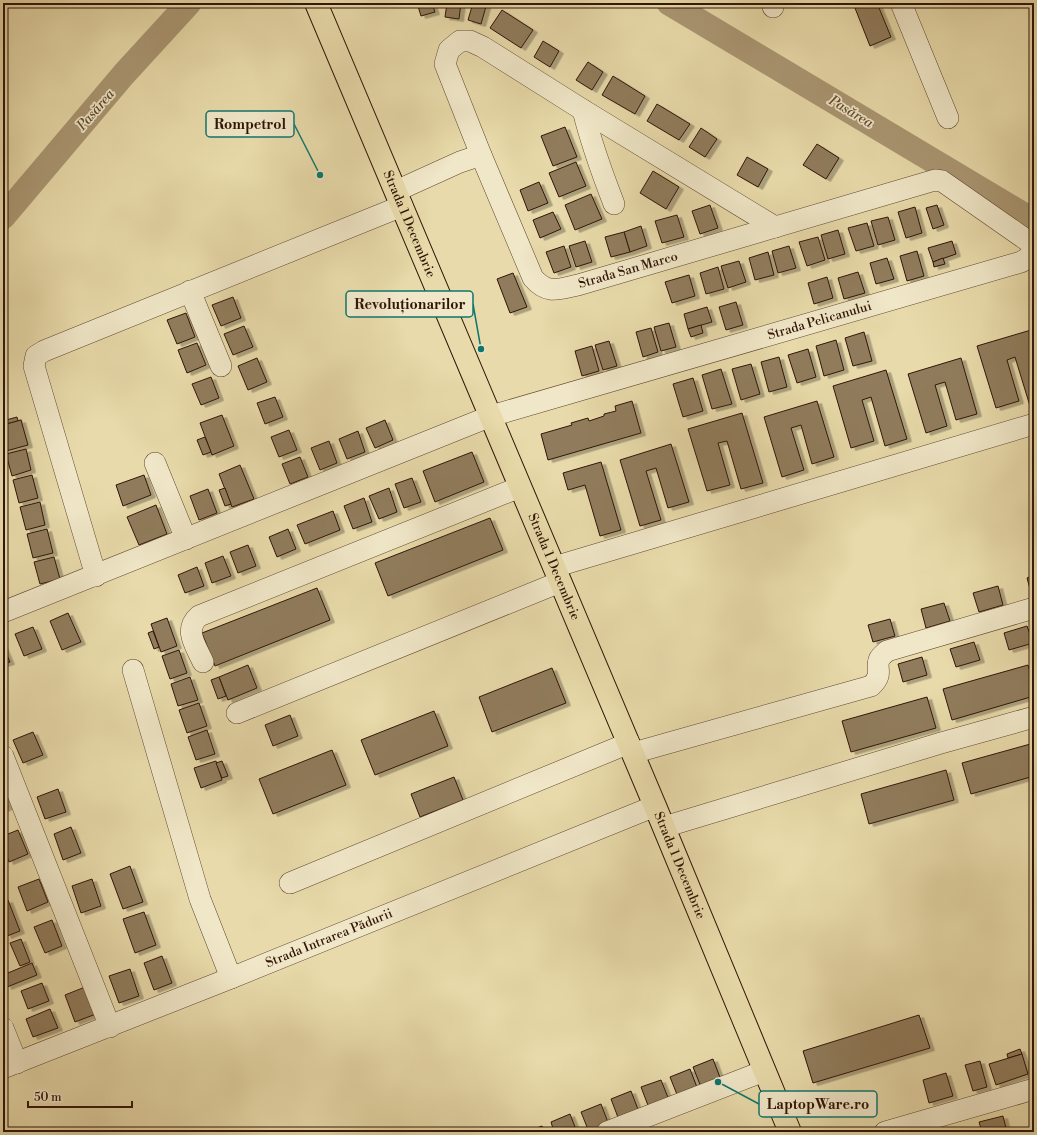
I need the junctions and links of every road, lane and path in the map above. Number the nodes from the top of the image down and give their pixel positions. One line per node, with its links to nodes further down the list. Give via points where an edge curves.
1 (316, 3): 7 (main road, Strada 1 Decembrie)
2 (901, 3): 4 (street)
3 (583, 110): 5 (street, Strada San Marco, via 483,47 460,41 449,50 445,64); 8 (street, via 590,140); 9 (street)
4 (948, 118)
5 (481, 155): 7 (street, via 460,162); 9 (street, Strada San Marco, via 530,272 540,286 548,289 578,285)
6 (942, 181): 9 (street, Strada San Marco, via 935,180); 12 (street, Strada Pelicanului, via 1028,241 1032,247 1031,256 1021,262)
7 (399, 198): 10 (street); 12 (main road, Strada 1 Decembrie)
8 (614, 204)
9 (776, 228)
10 (190, 291): 11 (street); 18 (street, via 44,351 34,360)
11 (220, 366)
12 (491, 416): 15 (main road, Strada 1 Decembrie); 16 (street)
13 (1034, 424): 17 (street, via 669,534)
14 (155, 463): 16 (street)
15 (520, 487): 17 (main road, Strada 1 Decembrie); 21 (street, via 199,616 193,621 191,634)
16 (186, 539): 18 (street)
17 (557, 575): 23 (street); 25 (main road, Strada 1 Decembrie)
18 (96, 576): 20 (street)
19 (1034, 608): 25 (street, via 887,651 880,658 879,674 871,686)
20 (3, 612)
21 (203, 662)
22 (133, 670): 30 (street, via 200,899)
23 (237, 713)
24 (1034, 717): 28 (street)
25 (631, 748): 27 (main road, Strada 1 Decembrie); 29 (street)
26 (3, 756): 31 (street)
27 (655, 806): 28 (main road, Strada 1 Decembrie); 30 (street, Strada Intrarea Pădurii)
28 (664, 827): 34 (main road, Strada 1 Decembrie)
29 (290, 883)
30 (231, 978): 31 (street, Strada Intrarea Pădurii)
31 (110, 1026): 33 (street, Strada Intrarea Pădurii)
32 (3, 1028): 33 (street)
33 (10, 1066)
34 (764, 1071): 36 (street); 37 (main road, Strada 1 Decembrie)
35 (1034, 1089): 38 (street)
36 (607, 1132)
37 (790, 1132)
38 (886, 1132)

